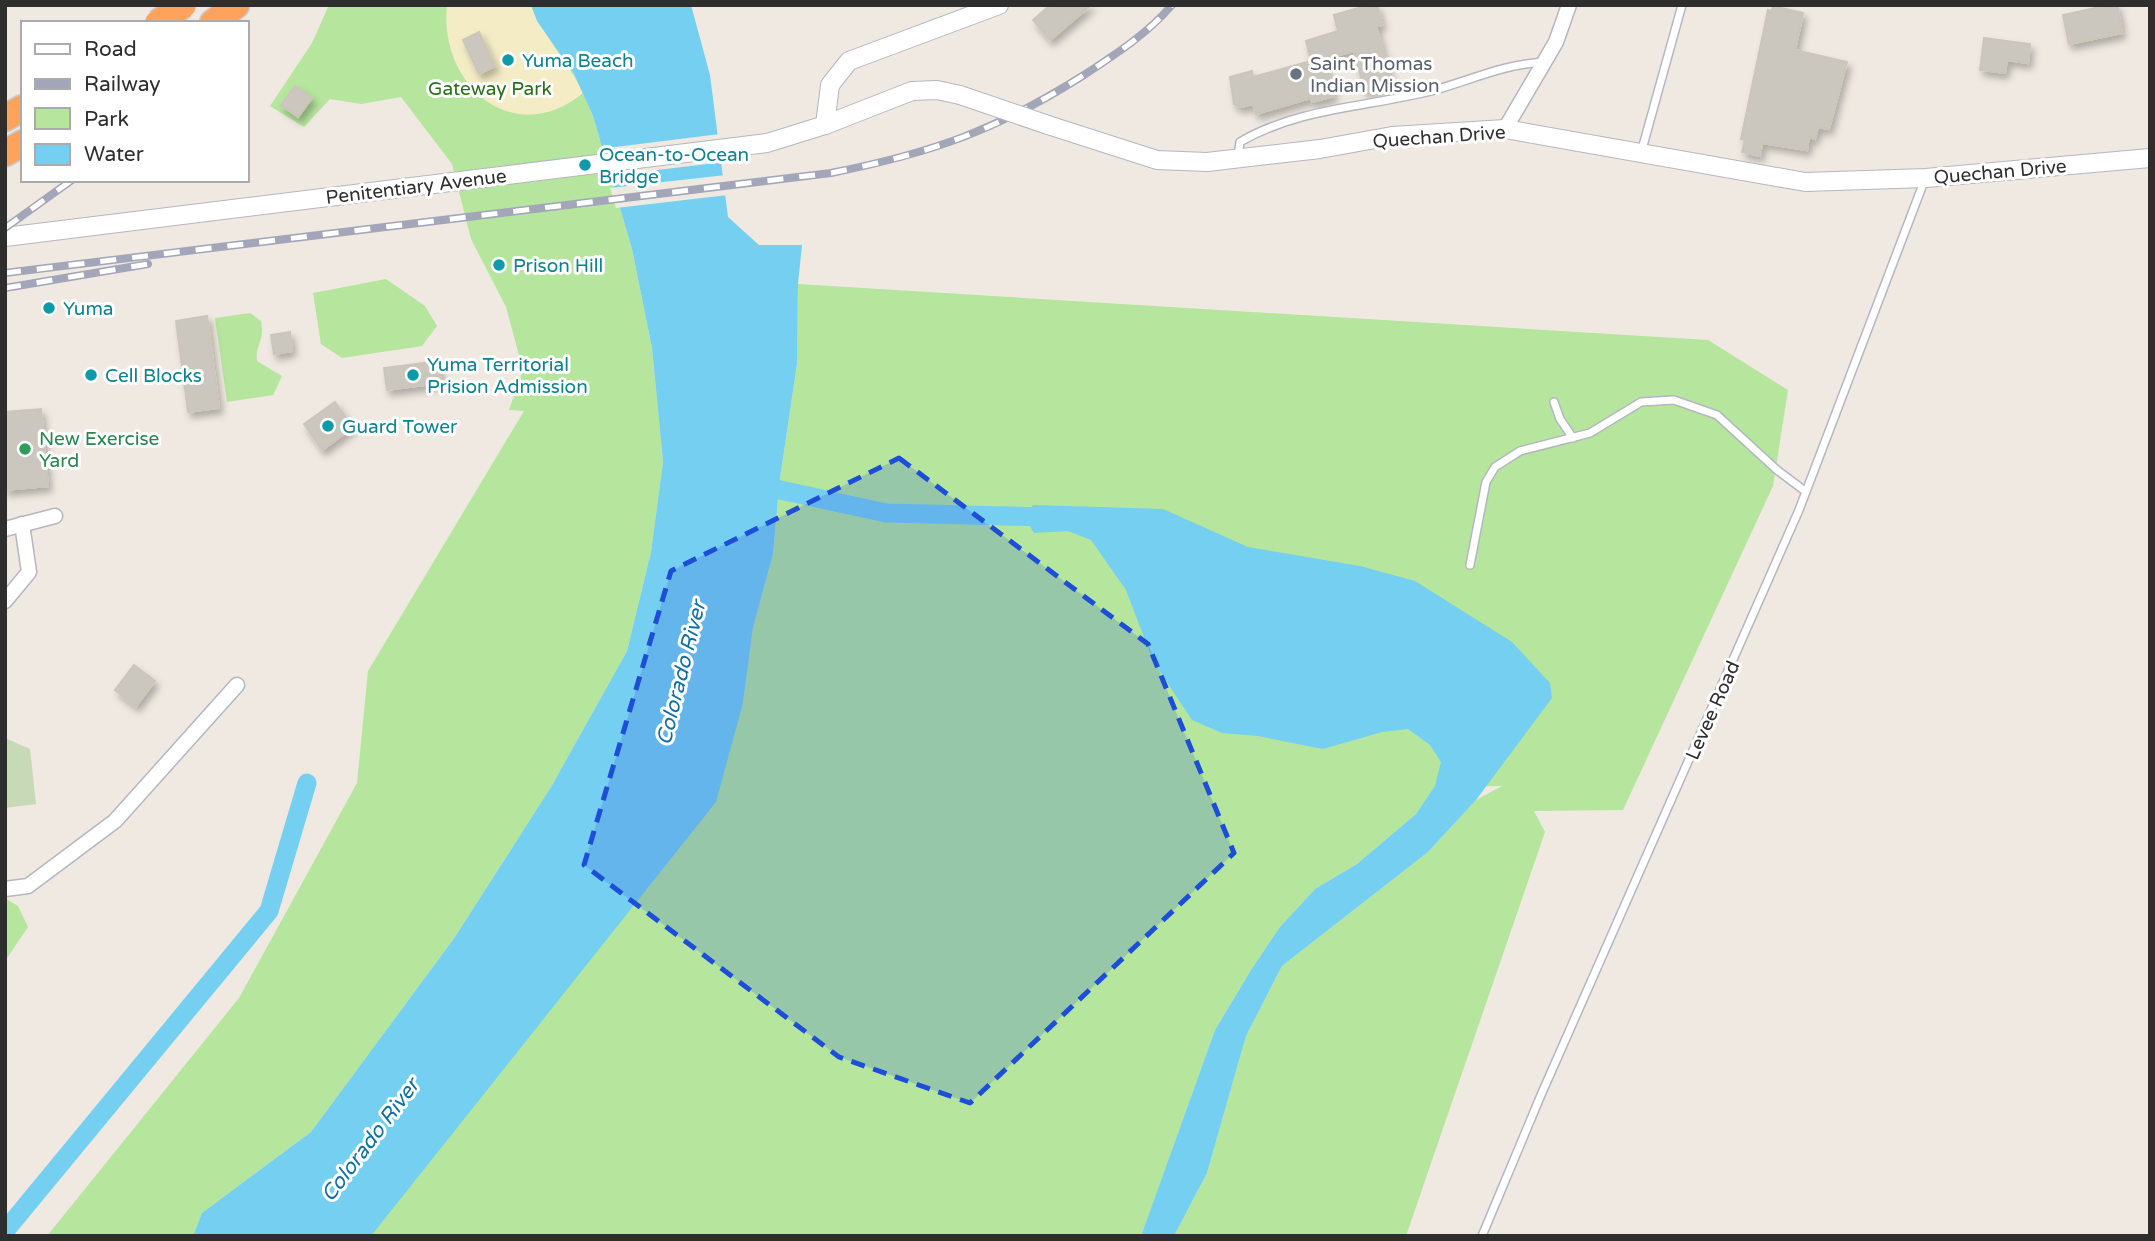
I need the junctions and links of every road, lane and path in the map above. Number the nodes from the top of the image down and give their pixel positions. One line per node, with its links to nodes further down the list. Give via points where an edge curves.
1 (183, 5): 6 (highway, bridge)
2 (236, 5): 7 (highway)
3 (999, 5): 12 (street, via 849,61 828,89)
4 (1569, 5): 8 (street)
5 (1682, 5): 17 (lane)
6 (161, 21)
7 (216, 21)
8 (1545, 62): 13 (street); 19 (lane, via 1511,64 1431,90 1333,109 1263,129 1240,142)
9 (21, 109): 10 (highway)
10 (5, 118)
11 (5, 124): 14 (street)
12 (825, 125): 19 (street, Quechan Drive, bridge, via 912,91 937,90 1157,160); 21 (street, Penitentiary Avenue, via 767,142)
13 (1506, 129): 17 (street, Quechan Drive); 19 (street, Quechan Drive, via 1392,136)
14 (21, 134)
15 (21, 144): 16 (highway)
16 (5, 153)
17 (1641, 154): 20 (street, Quechan Drive, via 1805,182)
18 (2150, 158): 20 (street, Quechan Drive)
19 (1237, 160)
20 (1926, 178): 24 (lane, Levee Road)
21 (5, 237)
22 (1554, 402): 23 (lane)
23 (1573, 438): 24 (lane, via 1590,433 1640,402 1674,400 1717,415); 28 (lane, via 1520,451 1495,467 1486,482)
24 (1804, 491): 32 (lane, Levee Road)
25 (55, 516): 26 (street)
26 (22, 524): 27 (street); 29 (street, via 29,572)
27 (5, 529)
28 (1470, 565)
29 (5, 601)
30 (237, 685): 31 (street, via 115,821 28,886)
31 (5, 889)
32 (1482, 1236)

